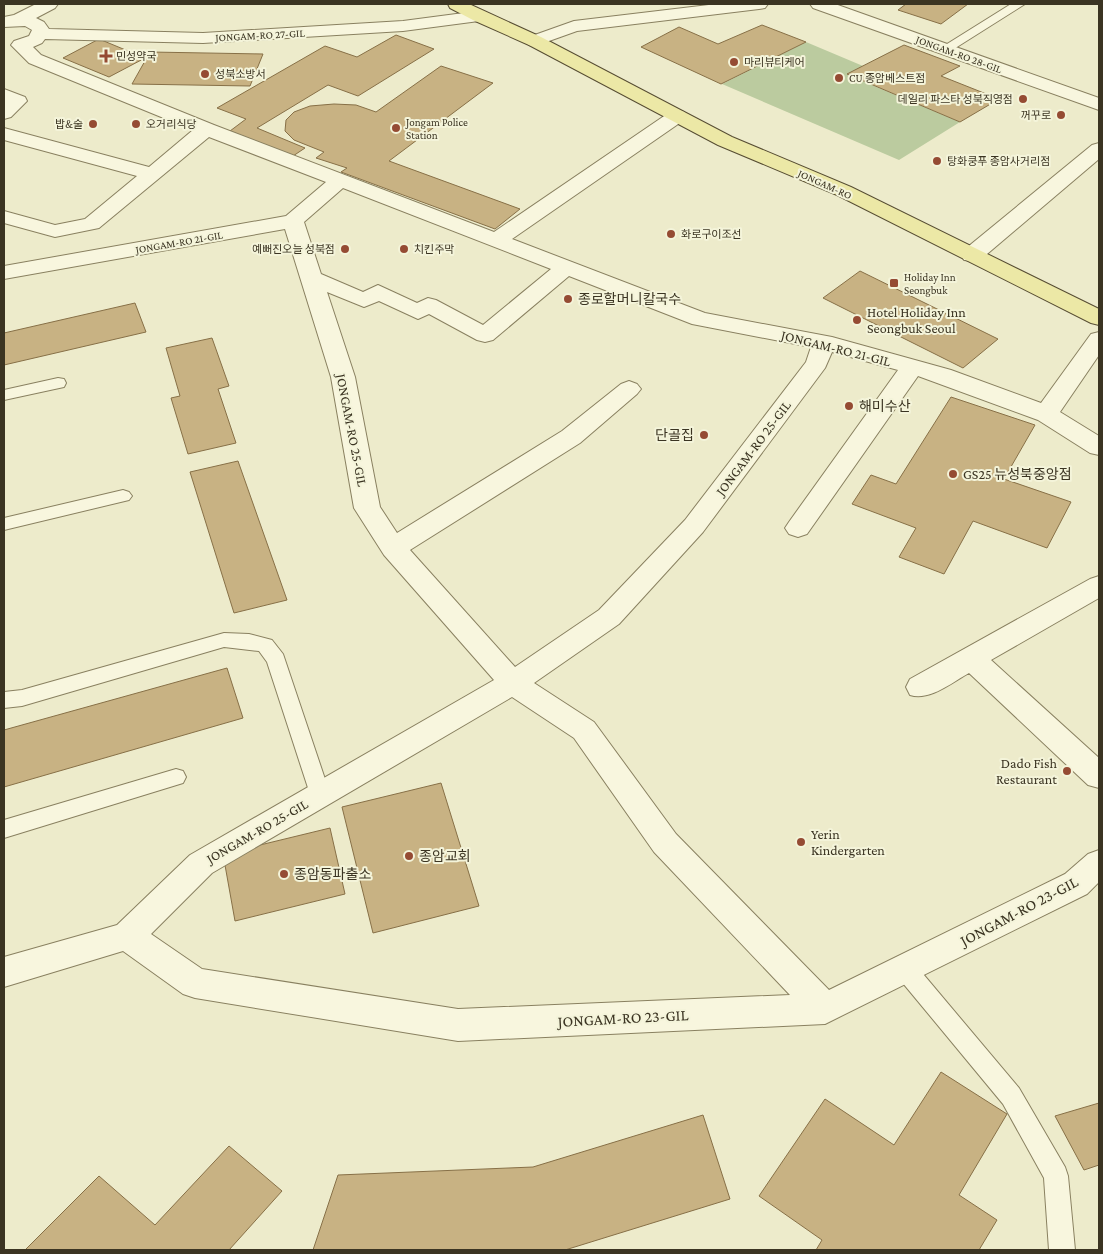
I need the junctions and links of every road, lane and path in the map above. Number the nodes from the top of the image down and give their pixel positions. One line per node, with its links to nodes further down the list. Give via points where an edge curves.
1 (49, 4): 7 (street)
2 (456, 4): 6 (main road, JONGAM-RO)
3 (758, 4): 9 (street, via 574,26)
4 (818, 4): 11 (street, JONGAM-RO 28-GIL)
5 (1019, 4): 11 (lane)
6 (478, 10): 8 (street, JONGAM-RO 27-GIL, via 403,26 203,38); 9 (main road, JONGAM-RO)
7 (11, 21): 8 (street, via 34,23 41,30)
8 (40, 34): 10 (street, via 36,39)
9 (535, 42): 15 (main road, JONGAM-RO)
10 (12, 46): 16 (street, JONGAM-RO 21-GIL, via 35,59)
11 (945, 49): 13 (street, JONGAM-RO 28-GIL)
12 (4, 95): 14 (street, via 18,101)
13 (1099, 104)
14 (4, 113)
15 (677, 116): 23 (street); 24 (main road, JONGAM-RO, via 725,141 844,191)
16 (207, 129): 19 (street); 20 (street, JONGAM-RO 21-GIL)
17 (4, 134): 19 (street)
18 (1099, 149): 24 (street)
19 (152, 174): 21 (street, via 92,224 55,231)
20 (340, 180): 22 (street); 23 (street, JONGAM-RO 21-GIL)
21 (4, 217)
22 (293, 221): 26 (street, JONGAM-RO 21-GIL); 27 (street, JONGAM-RO 25-GIL)
23 (496, 240): 25 (street, JONGAM-RO 21-GIL)
24 (972, 255): 28 (main road, JONGAM-RO)
25 (566, 267): 27 (street, via 484,336 428,305 418,312 378,292 364,300); 30 (street, JONGAM-RO 21-GIL, via 700,319)
26 (4, 273)
27 (311, 278): 40 (street, JONGAM-RO 25-GIL, via 343,377 367,508)
28 (1099, 318)
29 (1099, 339): 35 (street)
30 (824, 342): 31 (street, JONGAM-RO 21-GIL); 43 (street, JONGAM-RO 25-GIL, via 818,363 694,526 609,617)
31 (912, 367): 35 (street, JONGAM-RO 21-GIL, via 943,375); 39 (street)
32 (58, 383): 34 (lane)
33 (630, 389): 40 (street, via 571,437)
34 (4, 395)
35 (1046, 414): 36 (street, JONGAM-RO 21-GIL)
36 (1099, 447)
37 (123, 496): 38 (lane)
38 (4, 524)
39 (798, 528)
40 (394, 548): 43 (street, JONGAM-RO 25-GIL)
41 (1099, 586): 42 (street)
42 (971, 658): 44 (street); 46 (street)
43 (513, 683): 48 (street, JONGAM-RO 25-GIL); 54 (street, via 584,730 665,843)
44 (920, 687)
45 (4, 700): 48 (lane, via 22,698 224,640 265,645 276,659)
46 (1099, 776)
47 (176, 777): 49 (lane)
48 (320, 794): 51 (street, JONGAM-RO 25-GIL, via 201,864)
49 (4, 829)
50 (1099, 863): 52 (street, JONGAM-RO 23-GIL, via 1076,884)
51 (127, 936): 53 (street, JONGAM-RO 25-GIL); 54 (street, JONGAM-RO 23-GIL, via 195,983 458,1025)
52 (905, 969): 54 (street, JONGAM-RO 23-GIL); 55 (lane, via 1011,1096 1056,1176)
53 (4, 972)
54 (825, 1009)
55 (1062, 1250)

